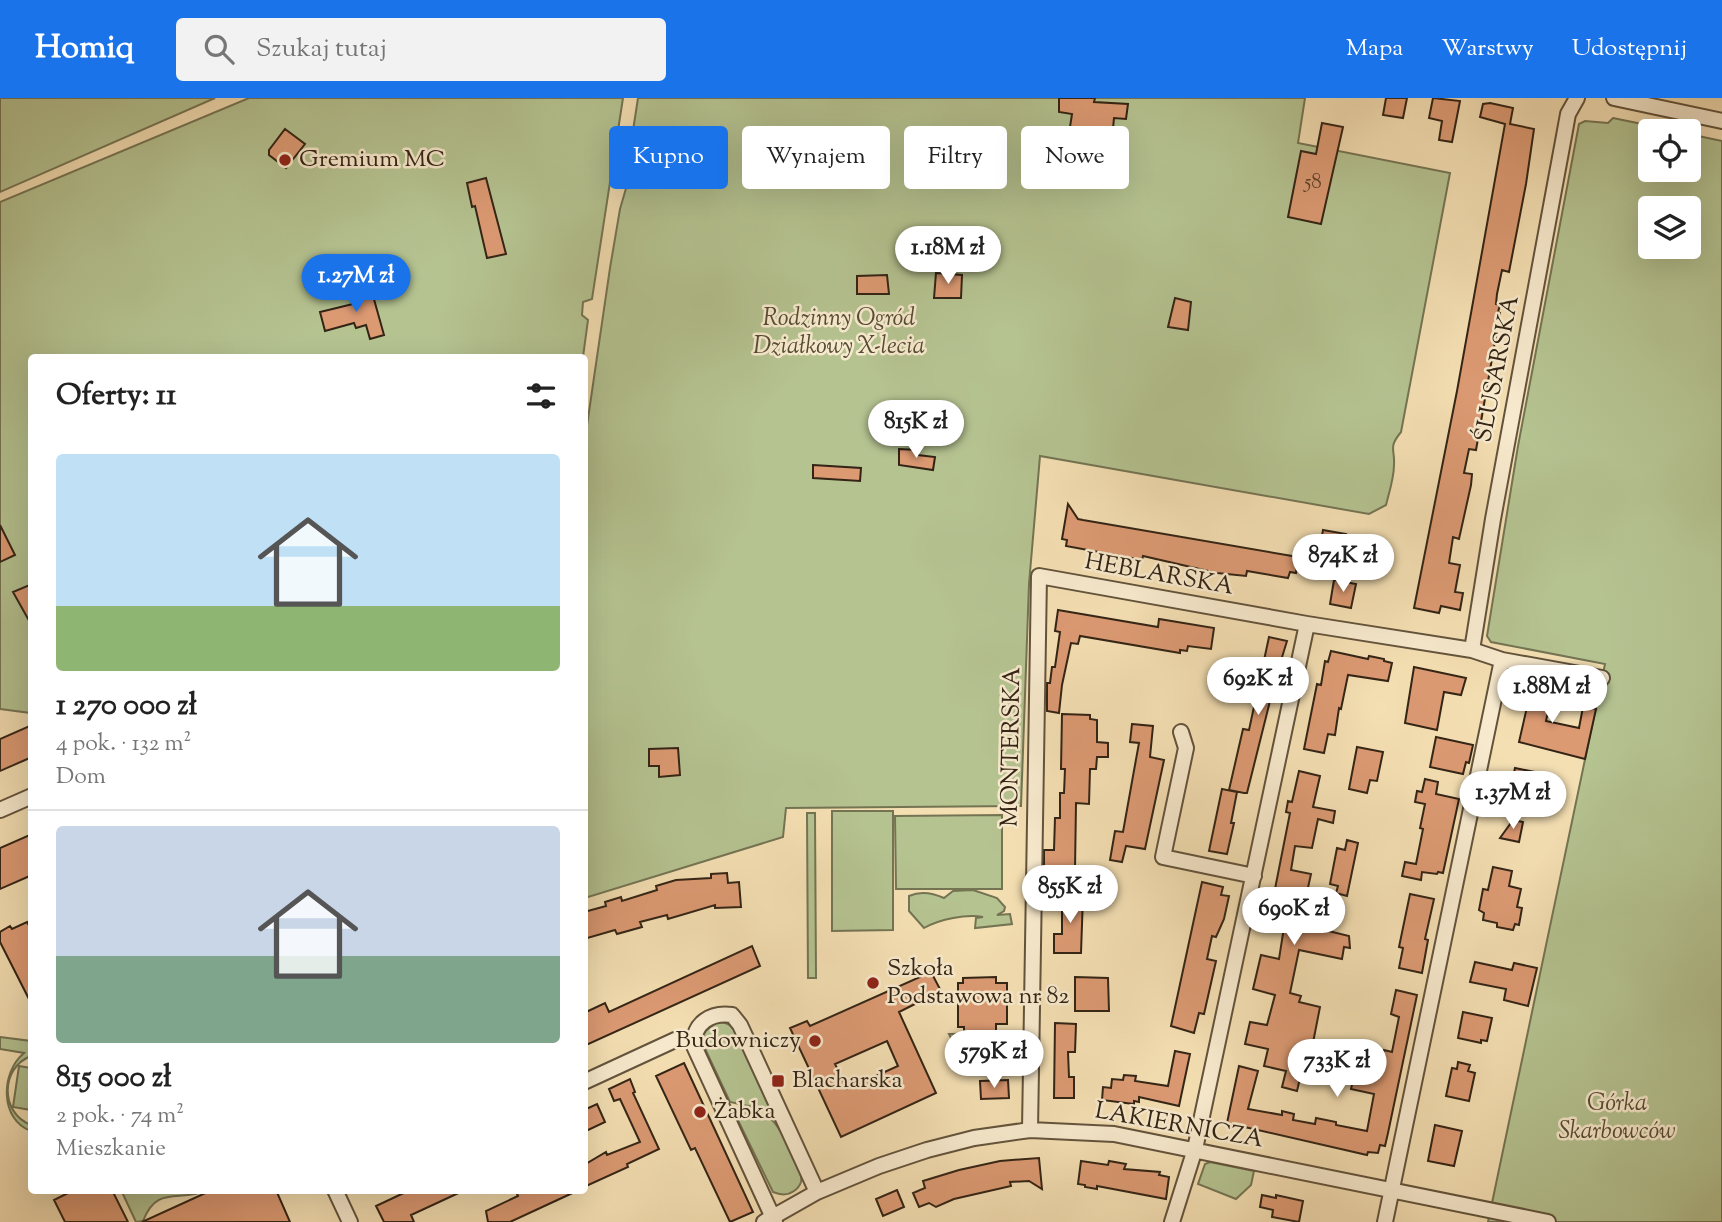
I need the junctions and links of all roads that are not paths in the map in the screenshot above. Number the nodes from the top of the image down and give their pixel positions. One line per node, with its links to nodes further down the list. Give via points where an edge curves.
1 (1577, 98): 6 (street, ŚLUSARSKA, via 1563,136)
2 (1614, 98): 3 (street)
3 (1722, 121)
4 (1039, 576): 5 (street, HEBLARSKA); 15 (street, MONTERSKA)
5 (1307, 624): 6 (street, HEBLARSKA); 12 (street)
6 (1472, 650): 7 (street, HEBLARSKA)
7 (1502, 660): 8 (street, HEBLARSKA); 17 (street)
8 (1602, 678)
9 (1181, 732): 12 (street, via 1186,748 1163,856)
10 (28, 798): 11 (street)
11 (0, 810)
12 (1255, 876): 16 (street)
13 (694, 1038): 14 (street, via 675,1040); 18 (street, via 704,1020 720,1013 736,1018); 20 (street)
14 (588, 1080)
15 (1030, 1130): 16 (street, LAKIERNICZA, via 1114,1134); 18 (street, LAKIERNICZA, via 927,1150)
16 (1195, 1149): 17 (street, LAKIERNICZA); 22 (street)
17 (1391, 1189): 23 (street); 24 (street, LAKIERNICZA)
18 (817, 1192): 20 (street, LAKIERNICZA)
19 (341, 1194): 21 (street)
20 (771, 1220)
21 (350, 1222)
22 (1172, 1222)
23 (1385, 1222)
24 (1548, 1222)

